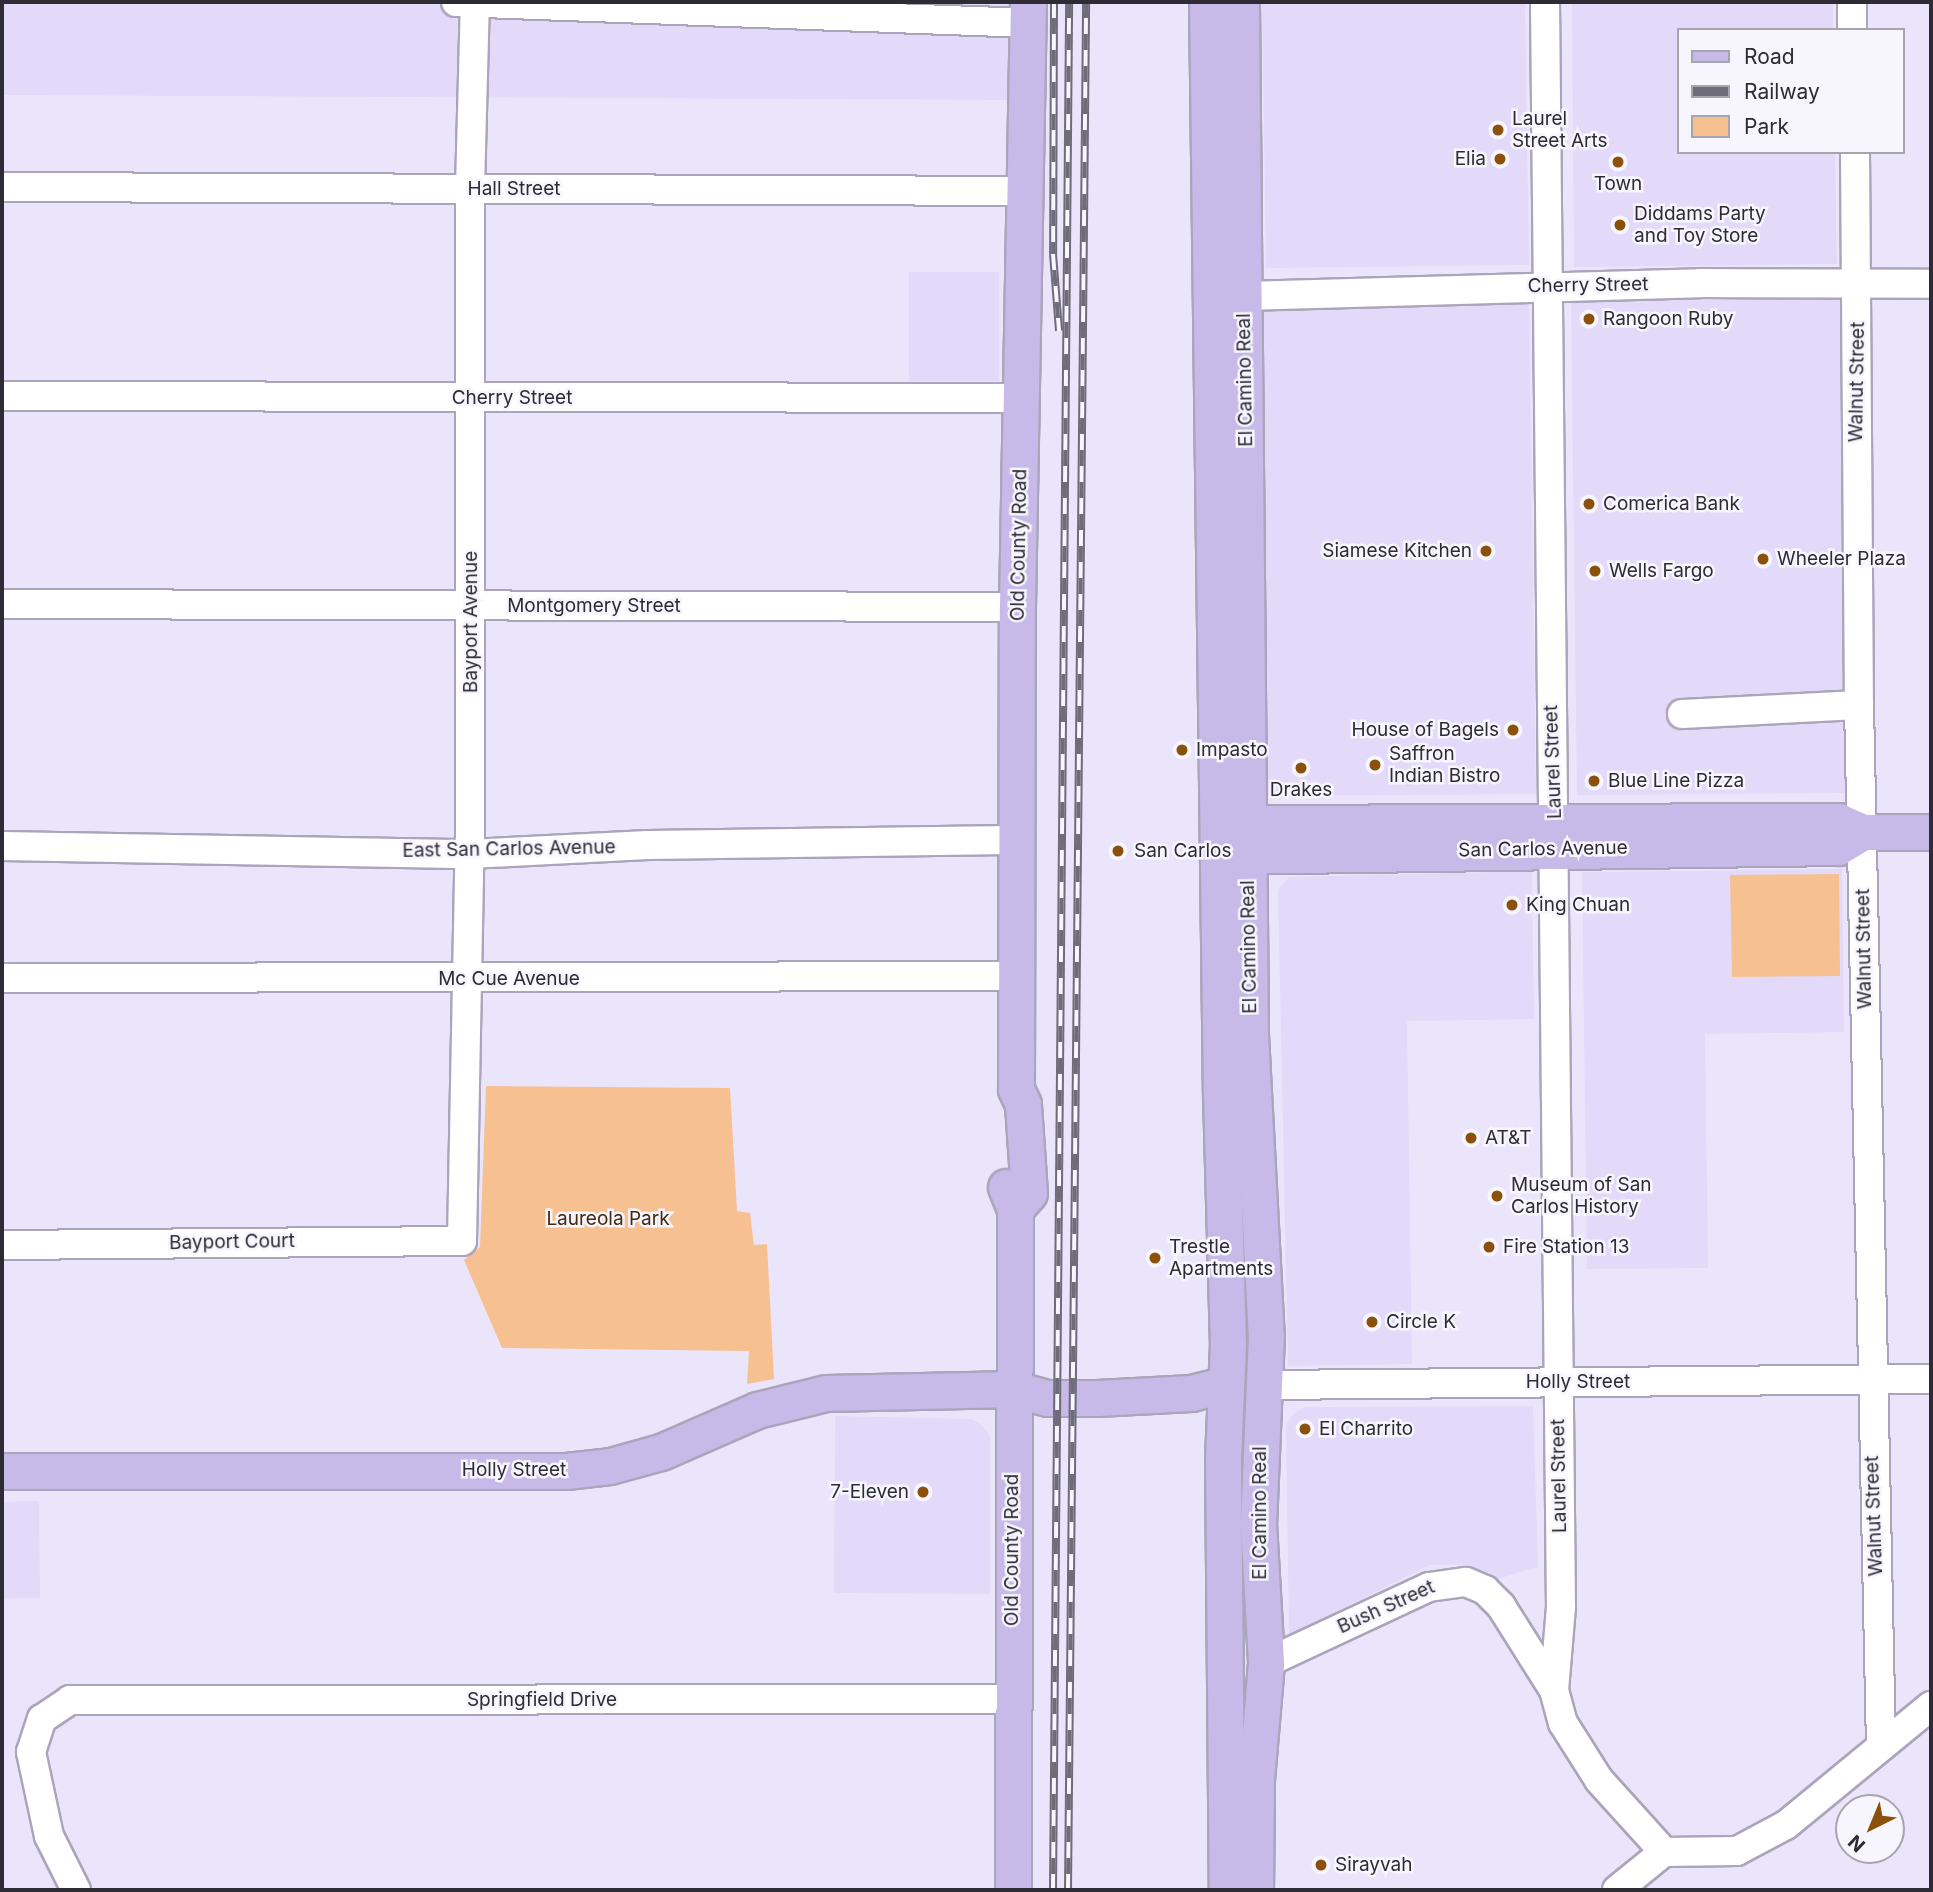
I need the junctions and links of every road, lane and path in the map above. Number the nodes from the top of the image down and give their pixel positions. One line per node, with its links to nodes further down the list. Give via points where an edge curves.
1 (469, 2): 6 (street); 10 (street, Bayport Avenue)
2 (1207, 2): 15 (main road, El Camino Real)
3 (1241, 2): 16 (main road, El Camino Real)
4 (1545, 2): 14 (street, Laurel Street)
5 (1852, 2): 7 (street)
6 (1028, 12): 11 (main road, Old County Road)
7 (1852, 28)
8 (1855, 154): 13 (street, Walnut Street)
9 (2, 187): 10 (street, Hall Street)
10 (470, 189): 11 (street, Hall Street); 18 (street, Bayport Avenue)
11 (1027, 191): 19 (main road, Old County Road)
12 (1931, 284): 13 (street, Cherry Street)
13 (1858, 285): 14 (street, Cherry Street); 23 (street, Walnut Street)
14 (1551, 286): 16 (street, Cherry Street); 27 (street, Laurel Street, via 1550,695)
15 (1210, 290): 16 (main road); 28 (main road, El Camino Real)
16 (1244, 296): 28 (main road, El Camino Real, via 1250,683)
17 (2, 396): 18 (street, Cherry Street)
18 (471, 398): 19 (street, Cherry Street); 21 (street, Bayport Avenue)
19 (1023, 398): 22 (main road, Old County Road)
20 (2, 604): 21 (street, Montgomery Street)
21 (471, 606): 22 (street, Montgomery Street); 31 (street, Bayport Avenue)
22 (1017, 607): 29 (main road, Old County Road)
23 (1859, 705): 24 (street); 25 (street, Walnut Street)
24 (1682, 714)
25 (1863, 832): 26 (main road, San Carlos Avenue); 27 (main road, San Carlos Avenue, via 1838,821); 38 (street, Walnut Street)
26 (1931, 832)
27 (1555, 836): 28 (main road, San Carlos Avenue); 39 (street, Laurel Street)
28 (1232, 839): 40 (main road, El Camino Real); 41 (main road, El Camino Real, via 1264,1239)
29 (1017, 840): 31 (street, East San Carlos Avenue, via 662,845); 32 (main road, Old County Road)
30 (2, 846): 31 (street, East San Carlos Avenue)
31 (470, 854): 34 (street, Bayport Avenue)
32 (1017, 976): 34 (street, Mc Cue Avenue); 42 (main road, Old County Road, via 1016,1089 1007,1102 1004,1134 1006,1188 1015,1209)
33 (2, 978): 34 (street, Mc Cue Avenue)
34 (467, 979): 35 (street, Bayport Avenue)
35 (462, 1241): 36 (street, Bayport Court)
36 (2, 1245)
37 (1931, 1379): 38 (street, Holly Street)
38 (1871, 1380): 39 (street, Holly Street); 48 (street, Walnut Street)
39 (1557, 1382): 41 (street, Holly Street); 45 (street, Laurel Street, via 1560,1607)
40 (1226, 1384): 41 (main road, Holly Street); 42 (main road, Holly Street, via 1191,1393 1097,1398 1048,1398); 52 (main road, El Camino Real)
41 (1265, 1385): 44 (main road, El Camino Real, via 1258,1523)
42 (1014, 1388): 43 (main road, Holly Street, via 813,1394 757,1410 661,1452 610,1466 566,1471); 46 (main road, Old County Road)
43 (2, 1471)
44 (1266, 1663): 45 (street, Bush Street, via 1429,1587 1466,1582 1485,1590 1501,1606); 53 (main road, El Camino Real, via 1256,1770)
45 (1554, 1690): 49 (street, Bush Street, via 1563,1723 1600,1780)
46 (1014, 1699): 50 (street, Springfield Drive, via 70,1700 42,1720 31,1752 49,1836); 51 (main road, Old County Road)
47 (1931, 1706): 48 (street)
48 (1881, 1746): 49 (street, via 1786,1825 1737,1851)
49 (1664, 1852): 54 (street)
50 (76, 1890)
51 (1013, 1890)
52 (1227, 1890)
53 (1255, 1890)
54 (1616, 1890)

